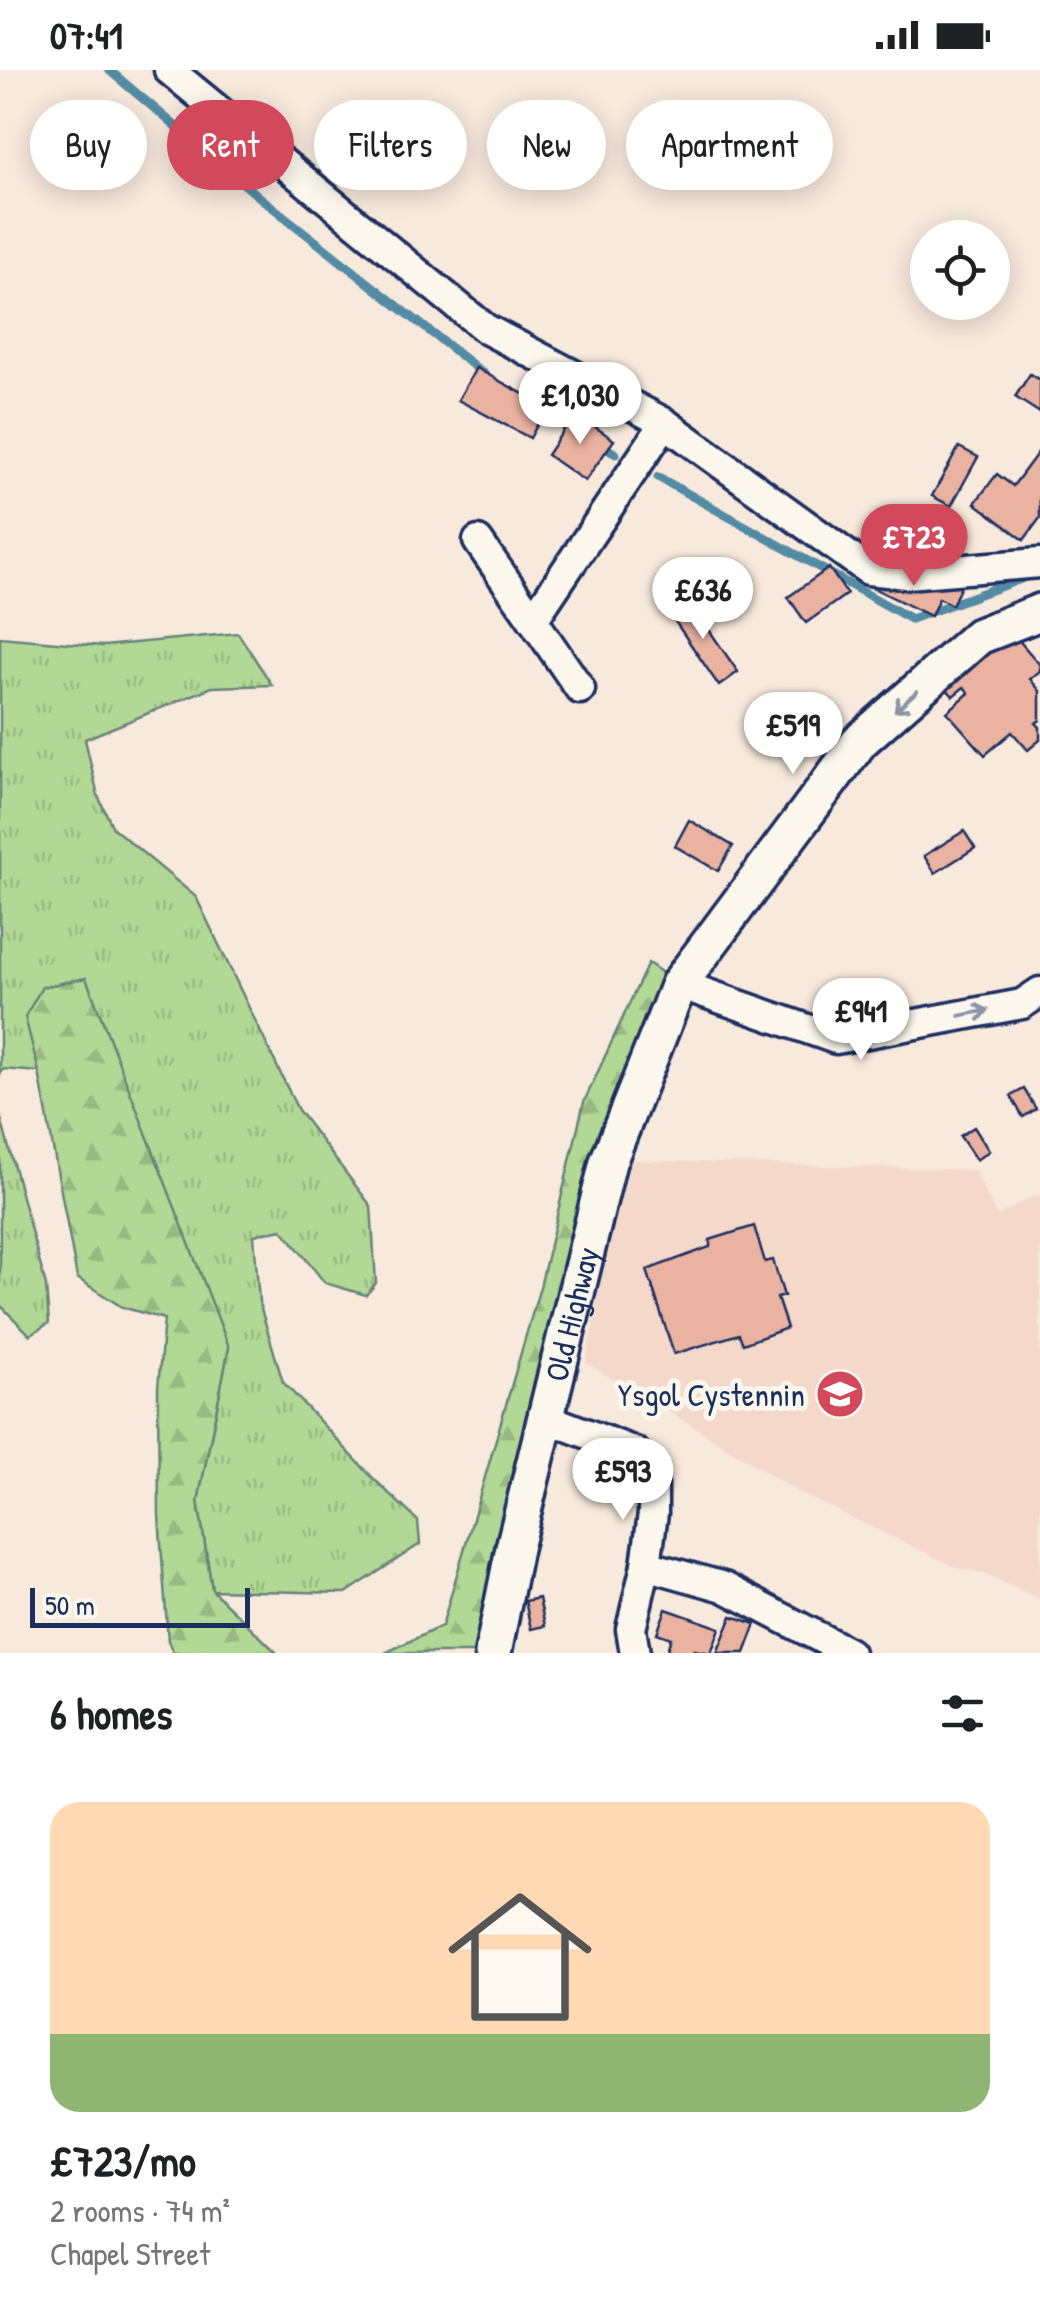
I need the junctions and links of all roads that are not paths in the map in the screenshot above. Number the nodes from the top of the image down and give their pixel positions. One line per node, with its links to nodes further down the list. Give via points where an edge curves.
1 (169, 70): 2 (street, via 486,329)
2 (665, 424): 4 (street, via 868,570 906,574); 6 (street)
3 (478, 541): 6 (street)
4 (1040, 563)
5 (1040, 612): 8 (street, Old Highway, one-way to 8, via 979,636 860,741)
6 (532, 620): 7 (street)
7 (580, 689)
8 (678, 984): 9 (street, one-way to 9, via 836,1039 1022,1004); 10 (street, Old Highway, via 608,1162)
9 (1040, 992)
10 (546, 1418): 11 (street, via 635,1452 652,1483); 12 (street, Old Highway)
11 (646, 1565): 13 (street, via 632,1629); 14 (street, via 724,1587)
12 (493, 1653)
13 (635, 1653)
14 (849, 1653)

